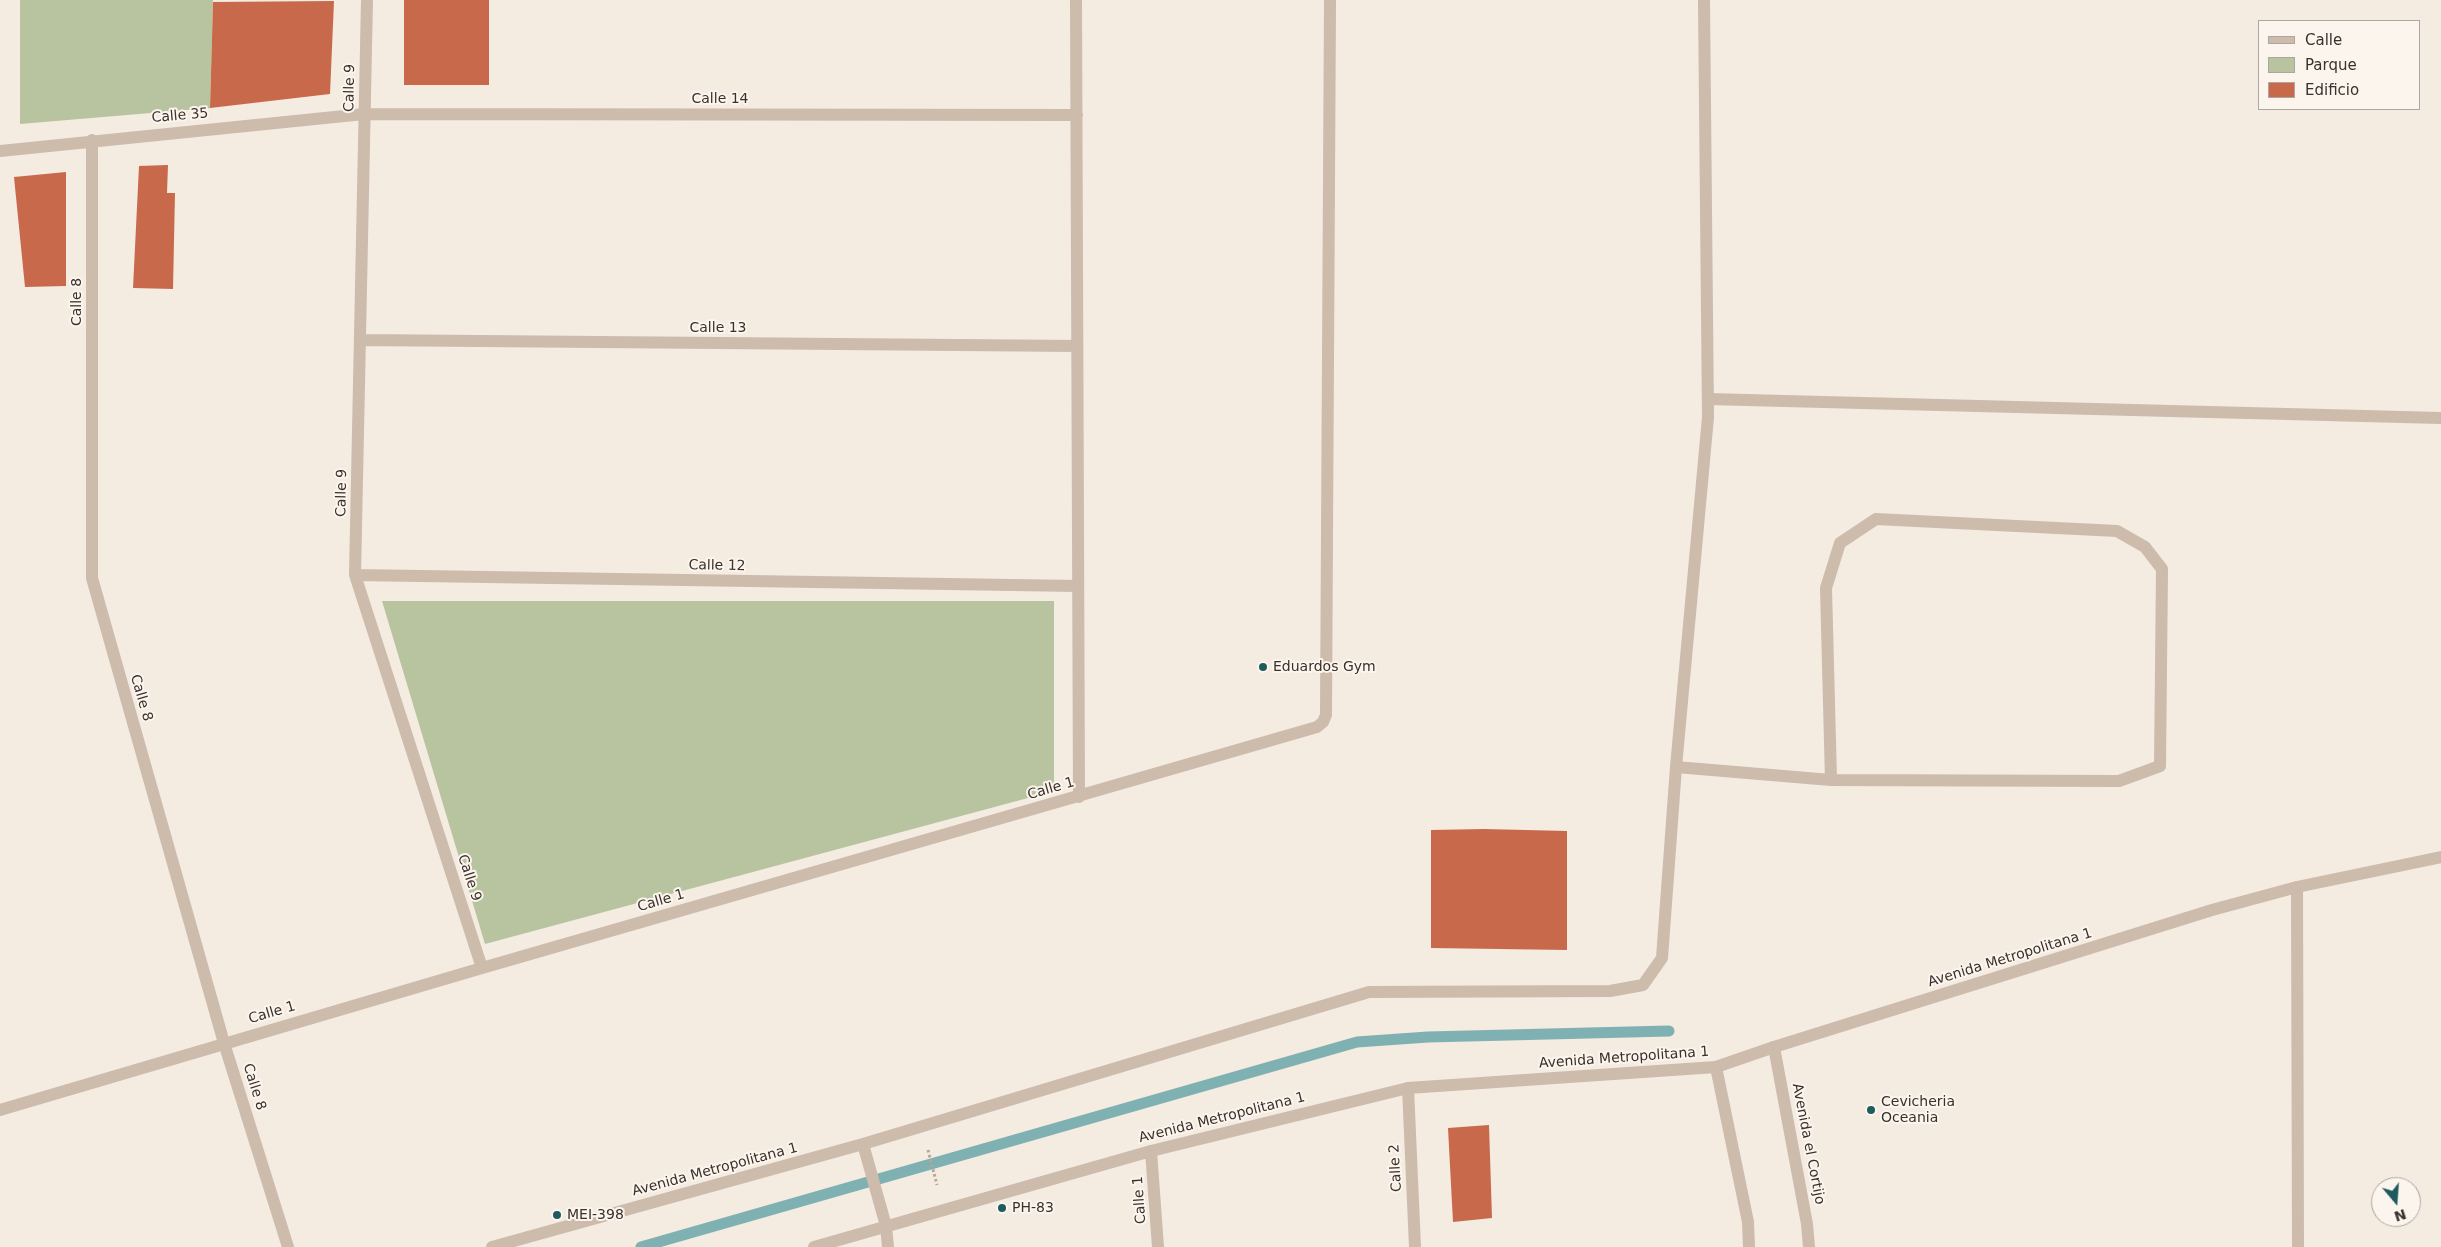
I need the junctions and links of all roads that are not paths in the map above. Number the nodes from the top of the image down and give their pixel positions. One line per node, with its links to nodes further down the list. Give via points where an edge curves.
1 (367, 0): 5 (street, Calle 9)
2 (1076, 0): 6 (street)
3 (1330, 0): 17 (street, Calle 1, via 1326,715 1317,728)
4 (1704, 0): 11 (street, Avenida Metropolitana 1)
5 (364, 114): 6 (street, Calle 14); 7 (street, Calle 35); 9 (street, Calle 9)
6 (1077, 115): 10 (street)
7 (92, 140): 8 (street, Calle 35); 21 (street, Calle 8, via 92,578)
8 (0, 151)
9 (360, 340): 10 (street, Calle 13); 13 (street, Calle 9)
10 (1077, 346): 14 (street)
11 (1708, 399): 12 (street); 15 (street, Avenida Metropolitana 1)
12 (2441, 418)
13 (355, 576): 14 (street, Calle 12); 20 (street, Calle 9)
14 (1078, 586): 17 (street)
15 (1676, 767): 16 (street); 26 (street, Avenida Metropolitana 1, via 1662,958 1644,985 1610,991 1369,992)
16 (1831, 780): 16 (street, via 2119,781 2160,766 2162,569 2145,547 2117,531 1876,518 1840,543 1826,588)
17 (1079, 797): 20 (street, Calle 1)
18 (2441, 857): 19 (street, Avenida Metropolitana 1)
19 (2297, 887): 22 (street, Avenida Metropolitana 1, via 2212,910); 37 (street)
20 (482, 968): 21 (street, Calle 1)
21 (224, 1043): 25 (street, Calle 1); 29 (street, Calle 8)
22 (1774, 1047): 23 (street, Avenida Metropolitana 1); 36 (street, Avenida el Cortijo, via 1808,1224)
23 (1716, 1067): 24 (street, Avenida Metropolitana 1); 35 (street, via 1748,1222)
24 (1408, 1088): 27 (street, Avenida Metropolitana 1); 34 (street, Calle 2)
25 (0, 1110)
26 (863, 1144): 28 (street); 30 (street, Avenida Metropolitana 1)
27 (1152, 1151): 28 (street, Avenida Metropolitana 1); 33 (street, Calle 1)
28 (886, 1226): 31 (street, Avenida Metropolitana 1); 32 (street)
29 (288, 1247)
30 (492, 1247)
31 (814, 1247)
32 (888, 1247)
33 (1158, 1247)
34 (1415, 1247)
35 (1749, 1247)
36 (1809, 1247)
37 (2298, 1247)

